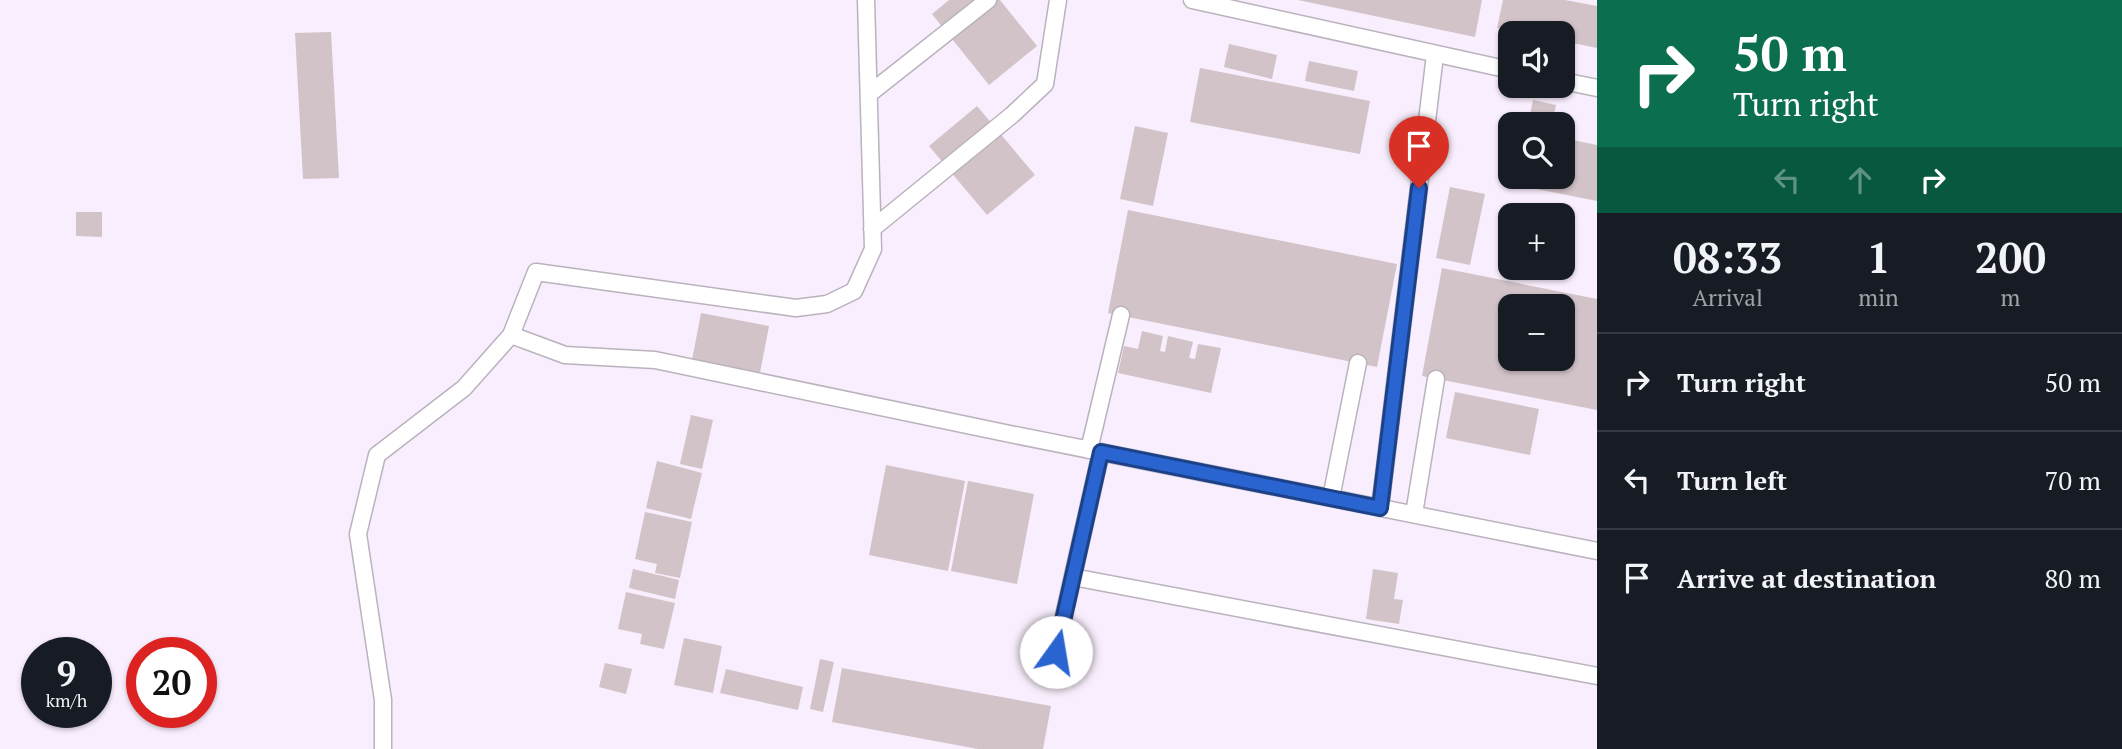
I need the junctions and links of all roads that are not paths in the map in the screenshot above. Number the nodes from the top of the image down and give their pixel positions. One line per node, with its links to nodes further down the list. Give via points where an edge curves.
1 (866, 0): 9 (lane)
2 (988, 0): 9 (lane)
3 (1058, 0): 10 (lane, via 1045,84)
4 (1192, 0): 5 (lane)
5 (1435, 55): 6 (lane); 17 (lane)
6 (1498, 68)
7 (1575, 83): 8 (lane)
8 (1597, 88)
9 (869, 94): 10 (lane)
10 (872, 229): 12 (lane, via 873,249 854,291 827,304 796,308 536,272)
11 (1121, 316): 15 (lane)
12 (511, 335): 15 (lane, via 565,355 655,360); 23 (lane, via 464,388 377,456 358,534 383,700)
13 (1358, 363): 16 (lane)
14 (1436, 379): 18 (lane)
15 (1095, 451): 16 (lane); 20 (lane)
16 (1331, 498): 17 (lane)
17 (1380, 508): 18 (lane)
18 (1414, 514): 19 (lane)
19 (1597, 551)
20 (1073, 577): 21 (lane); 22 (lane)
21 (1597, 676)
22 (1050, 677)
23 (383, 749)

